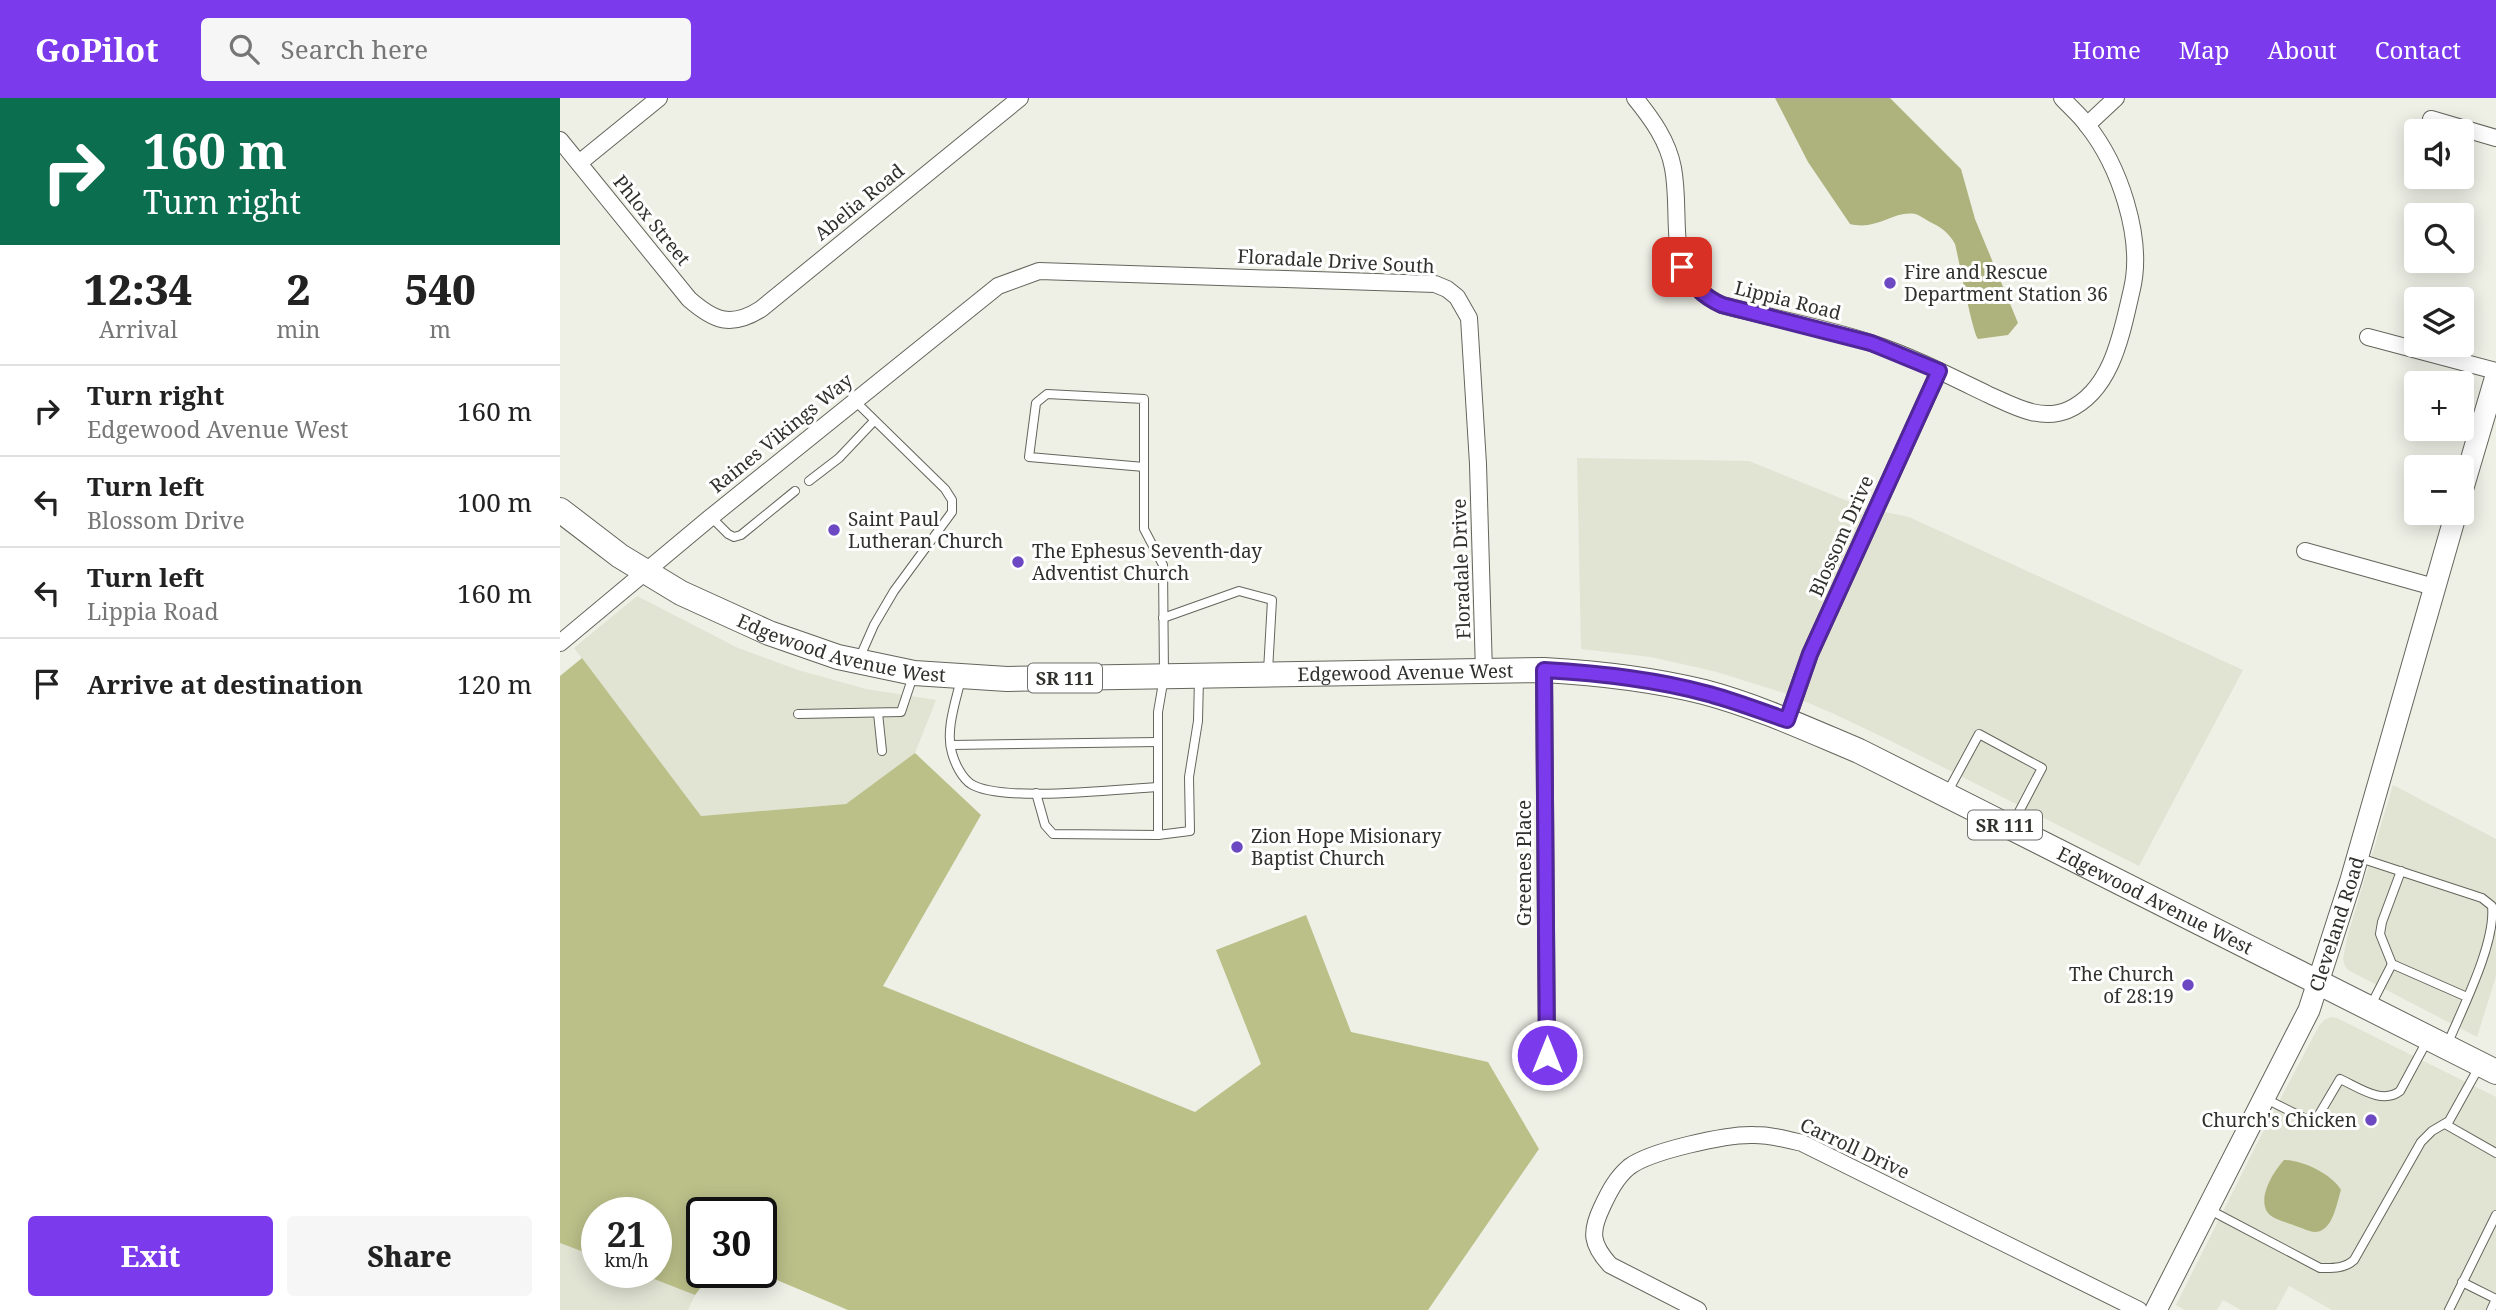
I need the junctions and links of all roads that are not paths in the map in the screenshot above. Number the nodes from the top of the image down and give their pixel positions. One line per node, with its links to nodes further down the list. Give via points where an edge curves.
1 (659, 98): 10 (street)
2 (1020, 98): 12 (street, Abelia Road, via 761,309 747,318)
3 (1635, 98): 14 (street, Lippia Road, via 1665,143 1673,169 1682,267 1706,298 1871,343)
4 (2062, 98): 6 (street)
5 (2116, 98): 6 (street)
6 (2087, 125): 14 (street, Lippia Road, via 2112,163 2133,223 2134,279 2118,346 2097,388 2064,412 2043,414 2024,411)
7 (2474, 132): 8 (street)
8 (2496, 138)
9 (560, 139): 10 (street, Phlox Street)
10 (579, 163): 12 (street, Phlox Street, via 689,299)
11 (1038, 271): 17 (street, Raines Vikings Way, via 998,286); 20 (street, Floradale Drive South, via 1435,284 1447,289 1469,318)
12 (718, 318)
13 (2368, 337): 15 (street)
14 (1939, 371): 42 (street, Blossom Drive, via 1810,654)
15 (2496, 371)
16 (2496, 376): 19 (street)
17 (855, 401): 18 (lane); 25 (street, Raines Vikings Way)
18 (874, 421): 22 (lane); 32 (lane, via 936,480 952,500 952,512 894,591)
19 (2473, 455)
20 (1478, 464): 34 (street, Floradale Drive)
21 (1144, 467): 21 (lane, via 1144,400 1047,394 1036,403 1029,457); 30 (lane, via 1144,529 1163,565)
22 (809, 481)
23 (795, 491): 25 (lane, via 741,535 728,534)
24 (560, 510): 28 (main road, Edgewood Avenue West / SR 111)
25 (711, 517): 28 (street, Raines Vikings Way)
26 (2452, 525): 29 (street, Cleveland Road)
27 (2305, 551): 29 (street)
28 (646, 573): 31 (street, Raines Vikings Way); 32 (main road, Edgewood Avenue West / SR 111, via 769,633)
29 (2434, 587): 51 (street, Cleveland Road)
30 (1163, 618): 37 (lane, via 1239,591 1272,600); 38 (lane)
31 (560, 643)
32 (858, 661): 35 (main road, Edgewood Avenue West / SR 111)
33 (1544, 670): 34 (main road, Edgewood Avenue West / SR 111); 42 (main road, Edgewood Avenue West / SR 111, via 1665,684); 58 (street, Greenes Place)
34 (1484, 672): 37 (main road, Edgewood Avenue West / SR 111)
35 (914, 673): 36 (main road, Edgewood Avenue West / SR 111); 40 (lane, via 901,712)
36 (961, 676): 38 (main road, Edgewood Avenue West / SR 111); 44 (lane)
37 (1268, 676): 39 (main road, Edgewood Avenue West / SR 111)
38 (1164, 677): 39 (main road, Edgewood Avenue West / SR 111); 43 (lane)
39 (1199, 677): 50 (lane, via 1189,777 1190,831)
40 (878, 713): 41 (lane); 45 (lane)
41 (798, 714)
42 (1787, 720): 48 (main road, Edgewood Avenue West / SR 111)
43 (1157, 742): 44 (lane); 46 (lane)
44 (951, 745): 47 (lane, via 957,767 969,783 998,793)
45 (883, 751)
46 (1158, 787): 47 (lane); 50 (lane)
47 (1036, 793): 50 (lane, via 1045,825 1053,834)
48 (1946, 795): 49 (main road, Edgewood Avenue West / SR 111); 49 (lane, via 1979,734 2042,768)
49 (2011, 828): 54 (main road, Edgewood Avenue West / SR 111)
50 (1158, 835)
51 (2357, 857): 52 (lane); 54 (street, Cleveland Road)
52 (2401, 871): 53 (lane, via 2380,934); 55 (lane, via 2482,898 2492,906 2490,934)
53 (2392, 964): 55 (lane); 56 (lane)
54 (2318, 984): 56 (main road, Edgewood Avenue West / SR 111); 60 (street, Cleveland Road)
55 (2466, 997): 57 (lane)
56 (2368, 1009): 57 (main road, Edgewood Avenue West / SR 111)
57 (2437, 1043): 59 (main road, Edgewood Avenue West / SR 111); 60 (lane, via 2393,1097 2384,1098 2340,1079 2314,1123)
58 (1547, 1055)
59 (2488, 1068): 61 (lane)
60 (2264, 1098): 63 (street, Cleveland Road)
61 (2445, 1124): 62 (lane); 63 (lane, via 2421,1142 2348,1265 2320,1268)
62 (2496, 1153)
63 (2208, 1209): 68 (street, Cleveland Road)
64 (2496, 1215): 65 (lane)
65 (2462, 1282): 69 (lane); 70 (lane, via 2496,1299)
66 (1698, 1310): 67 (street, Carroll Drive, via 1610,1265 1594,1239 1594,1224 1609,1190 1631,1166 1648,1157 1753,1135 1802,1143)
67 (2139, 1310)
68 (2156, 1310)
69 (2449, 1310)
70 (2491, 1310)

